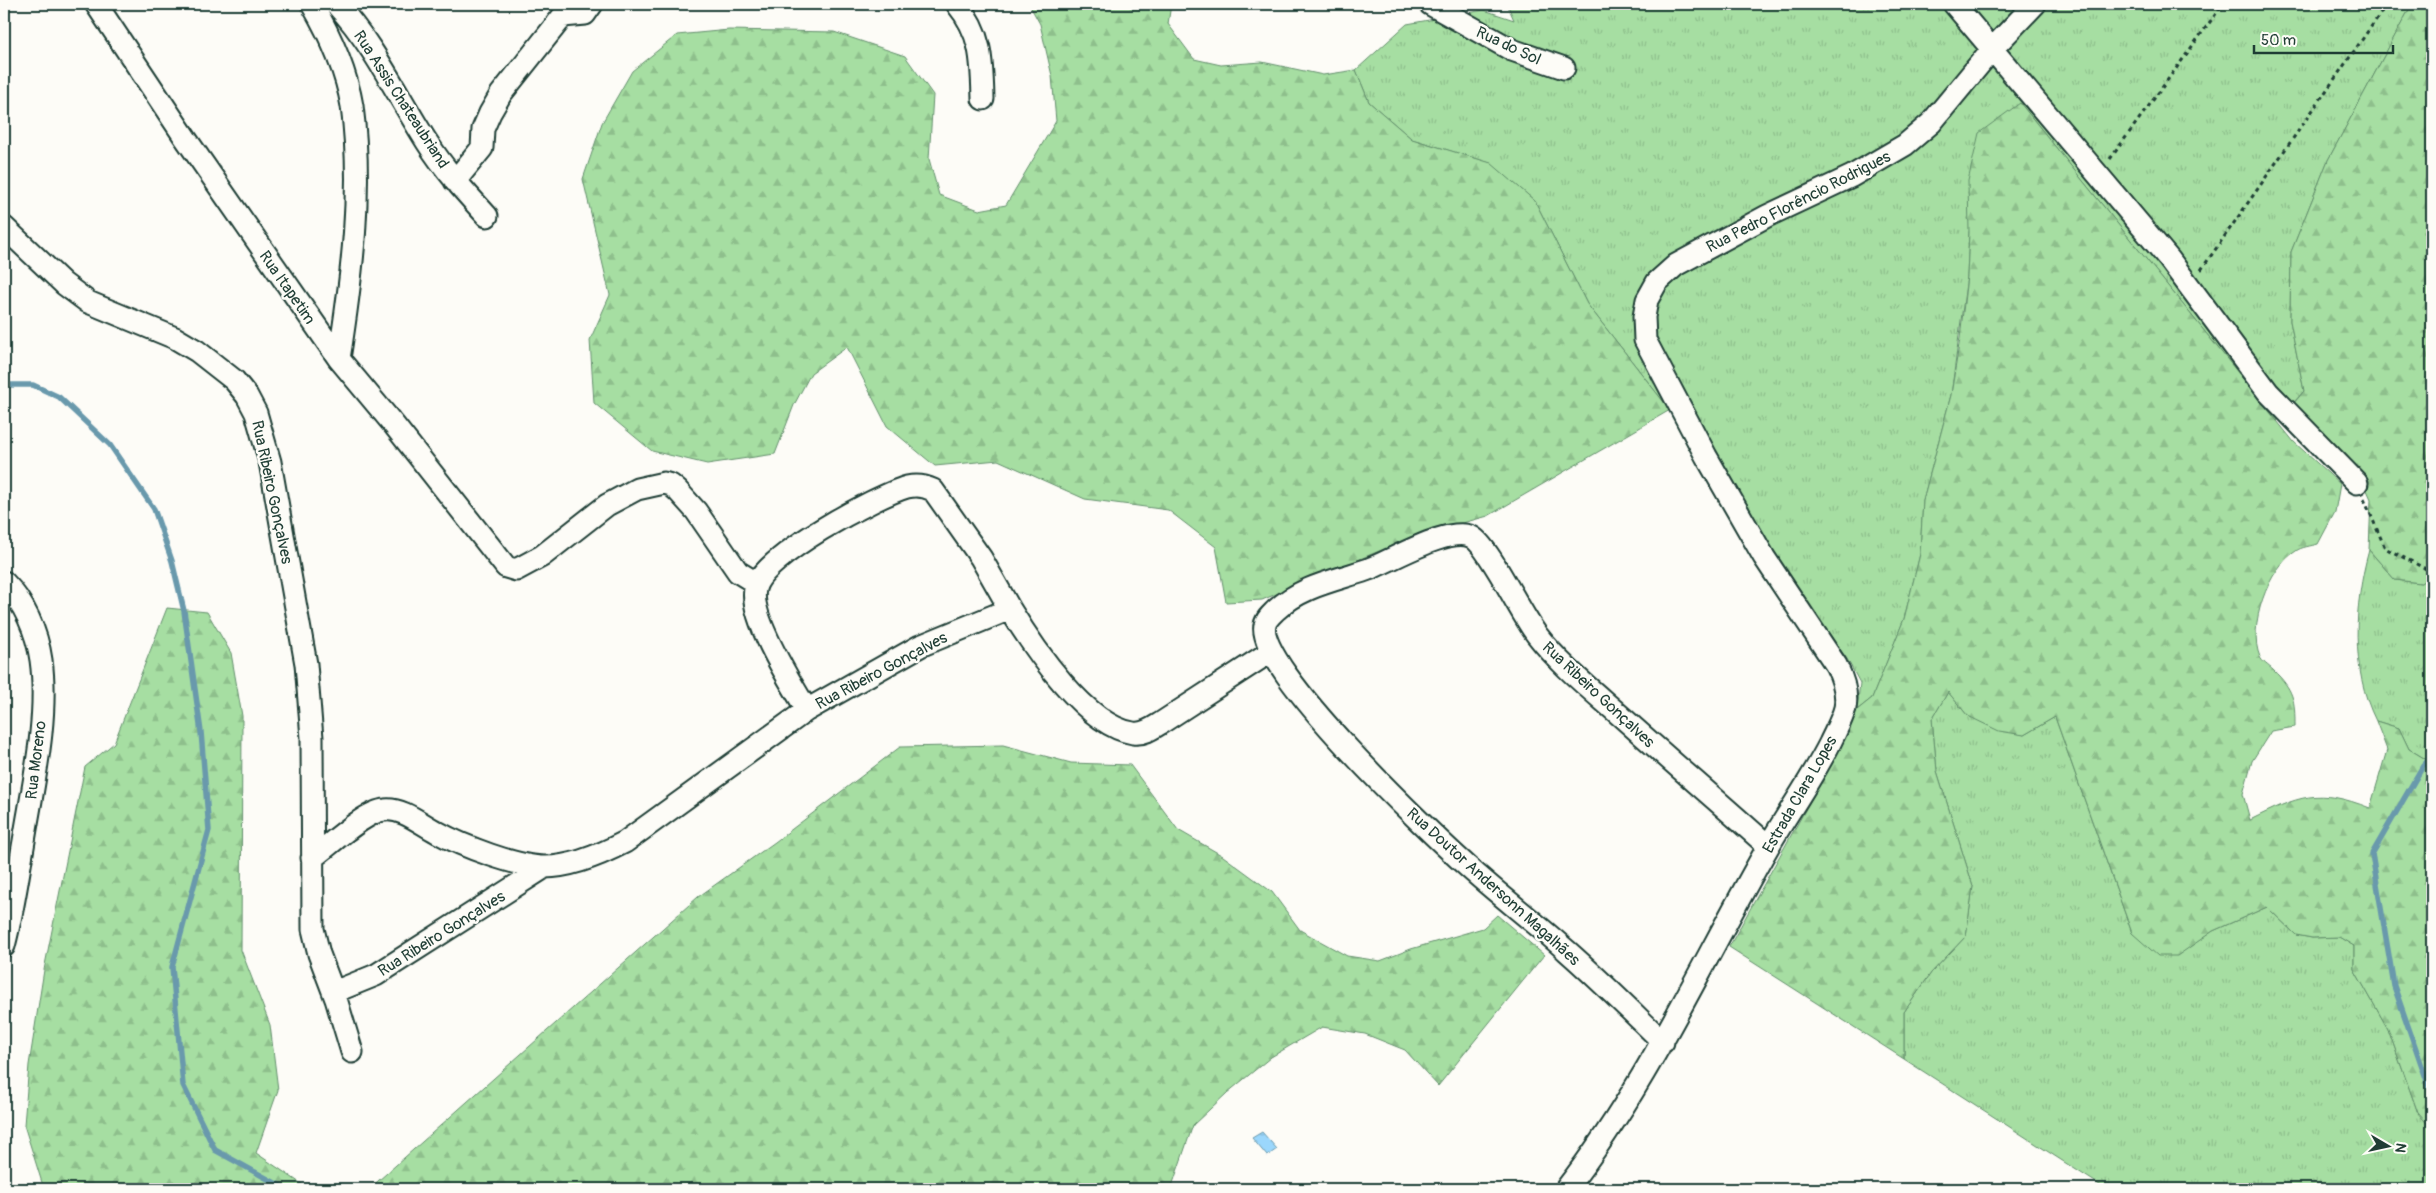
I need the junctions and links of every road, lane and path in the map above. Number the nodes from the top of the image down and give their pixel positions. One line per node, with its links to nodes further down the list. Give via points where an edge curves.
1 (96, 4): 20 (street, Rua Itapetim)
2 (312, 4): 20 (street, Rua Assis Chateaubriand, via 330,38 352,105 356,171 353,248)
3 (336, 4): 15 (street, Rua Assis Chateaubriand, via 367,42 426,141)
4 (592, 4): 15 (street, via 585,14 563,16 524,64 490,113 482,148)
5 (957, 4): 13 (street, via 974,28 982,68)
6 (1430, 4): 12 (street, Rua do Sol, via 1512,50)
7 (1954, 4): 11 (street)
8 (2036, 4): 11 (street, Rua Pedro Florêncio Rodrigues)
9 (2223, 4): 14 (path)
10 (2387, 4): 18 (path)
11 (1993, 48): 14 (street); 19 (street, Rua Pedro Florêncio Rodrigues, via 1931,124 1905,145 1869,167 1767,216 1670,269 1657,282 1647,300 1644,317)
12 (1564, 68)
13 (983, 99)
14 (2099, 174): 18 (street)
15 (455, 181): 16 (street, Rua Assis Chateaubriand)
16 (487, 216)
17 (4, 227): 30 (street, Rua Ribeiro Gonçalves, via 64,284 88,302 175,338 198,351 234,380 256,413 270,462 306,664 312,738)
18 (2190, 286): 21 (street, via 2268,392)
19 (1646, 340): 29 (street, Estrada Clara Lopes, via 1711,464 1764,556 1836,665 1845,687 1845,709 1836,731 1818,767)
20 (339, 359): 24 (street, Rua Itapetim, via 510,570 522,569 542,556 607,505 637,489 664,483 678,491 696,511 738,572)
21 (2357, 483): 22 (path, via 2385,548)
22 (2432, 572)
23 (4, 582): 32 (street, Rua Moreno, via 30,622 41,659 43,682 34,779)
24 (756, 583): 25 (street, via 769,566 815,534 867,504 920,486 938,494); 28 (street, via 755,600 765,631 786,676)
25 (1010, 609): 27 (street, via 1038,652 1074,696 1104,720 1134,734 1161,723); 28 (street, Rua Ribeiro Gonçalves, via 920,646)
26 (1264, 627): 27 (street, Rua Doutor Andersonn Magalhães); 29 (street, Rua Ribeiro Gonçalves, via 1276,611 1304,590 1369,569 1451,535 1469,536 1490,558 1514,601 1544,643 1580,680)
27 (1270, 652): 34 (street, Rua Doutor Andersonn Magalhães, via 1296,690 1412,814 1468,867 1568,951)
28 (807, 710): 31 (street, Rua Ribeiro Gonçalves, via 625,842 578,861)
29 (1768, 846): 34 (street, Estrada Clara Lopes)
30 (312, 858): 31 (street, Rua Ribeiro Gonçalves, via 367,818 386,810 405,814 471,848); 33 (street, Rua Ribeiro Gonçalves, via 313,929)
31 (545, 867): 33 (street, Rua Ribeiro Gonçalves, via 376,975)
32 (4, 946)
33 (334, 992): 35 (street, Rua Ribeiro Gonçalves)
34 (1662, 1042): 36 (street, Estrada Clara Lopes, via 1600,1146)
35 (352, 1052)
36 (1566, 1189)

